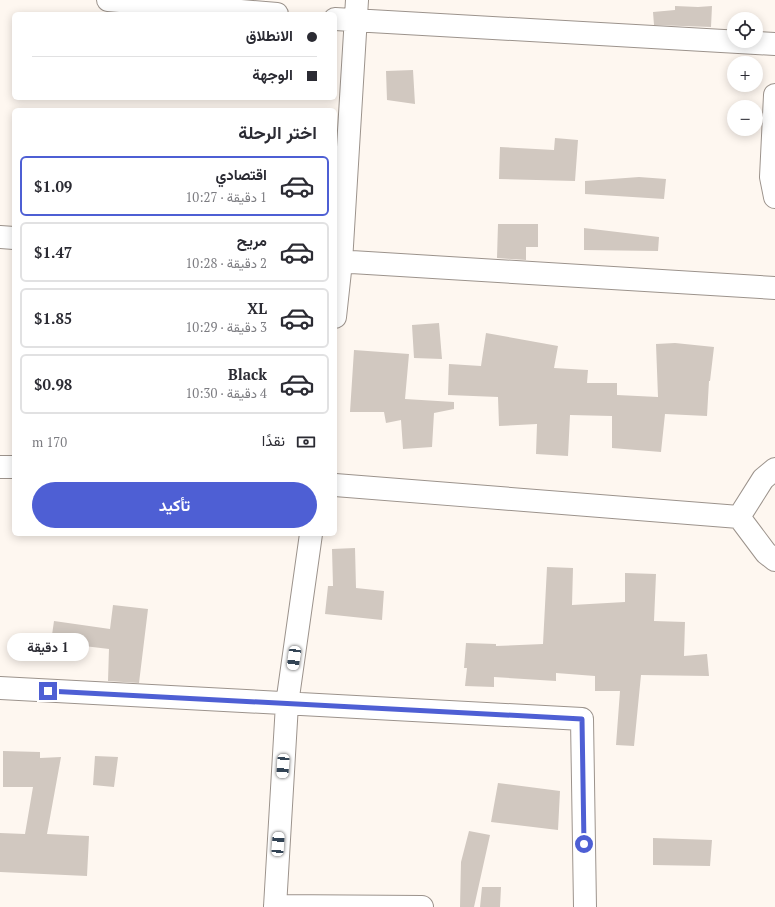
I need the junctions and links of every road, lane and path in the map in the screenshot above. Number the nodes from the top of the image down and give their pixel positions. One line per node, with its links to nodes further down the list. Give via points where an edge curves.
1 (108, 0): 2 (street)
2 (252, 12)
3 (349, 13): 4 (street); 9 (street)
4 (775, 44)
5 (775, 95): 6 (street, via 771,177)
6 (775, 197)
7 (0, 237): 8 (street)
8 (12, 238)
9 (338, 261): 10 (street); 11 (street)
10 (337, 280)
11 (775, 288)
12 (0, 467): 13 (street)
13 (12, 467)
14 (775, 469): 16 (street, via 763,478)
15 (337, 485): 16 (street)
16 (739, 517): 18 (street, via 766,553)
17 (311, 536): 20 (street)
18 (775, 560)
19 (0, 688): 20 (street)
20 (287, 704): 21 (street); 23 (street, via 582,719)
21 (275, 906): 22 (street)
22 (422, 907)
23 (585, 907)

